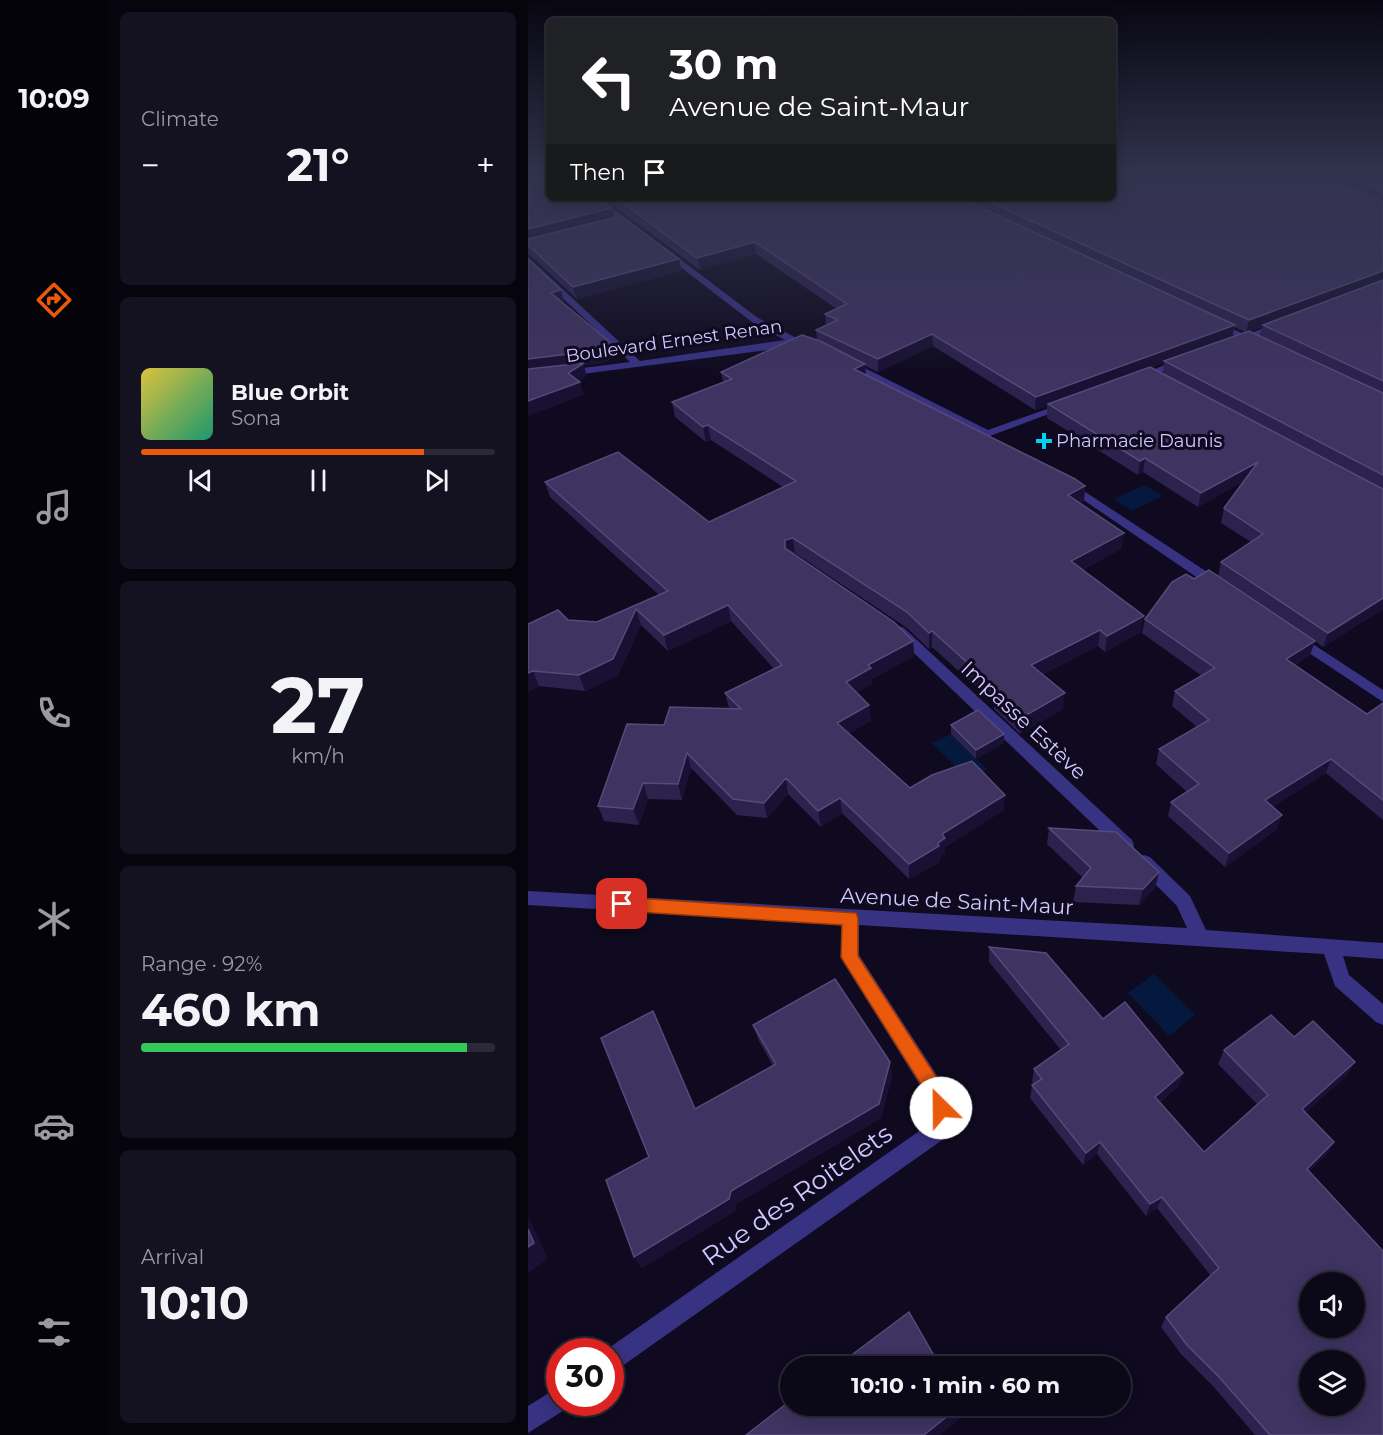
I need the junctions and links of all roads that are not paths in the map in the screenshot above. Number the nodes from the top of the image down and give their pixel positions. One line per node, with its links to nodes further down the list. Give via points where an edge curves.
1 (654, 243): 6 (street, via 755,320)
2 (528, 260): 12 (street)
3 (1209, 322): 5 (street)
4 (1288, 322): 5 (street)
5 (1246, 338): 7 (street); 8 (street)
6 (794, 341): 9 (street, Boulevard Ernest Renan); 12 (street, Boulevard Ernest Renan)
7 (1235, 342)
8 (1256, 343)
9 (815, 348)
10 (835, 357): 18 (street)
11 (1192, 358): 13 (street)
12 (638, 364): 14 (street, Boulevard Ernest Renan)
13 (1149, 374): 15 (street); 16 (street)
14 (528, 378)
15 (1127, 382)
16 (1168, 383)
17 (1071, 403): 18 (street)
18 (987, 434): 19 (street)
19 (1005, 445)
20 (1059, 477): 21 (street)
21 (1227, 592)
22 (882, 619): 27 (street, Impasse Estève, via 1185,901)
23 (1286, 631): 24 (street)
24 (1383, 697)
25 (528, 898): 26 (street, Avenue de Saint-Maur)
26 (850, 918): 27 (street, Avenue de Saint-Maur); 31 (street, Rue des Roitelets, via 849,957 931,1084 941,1108 938,1131)
27 (1200, 937): 28 (street, Avenue de Saint-Maur)
28 (1330, 946): 29 (street, Avenue de Saint-Maur); 30 (street, via 1342,980)
29 (1383, 951)
30 (1383, 1016)
31 (624, 1351)
32 (546, 1408): 33 (street)
33 (528, 1421)

